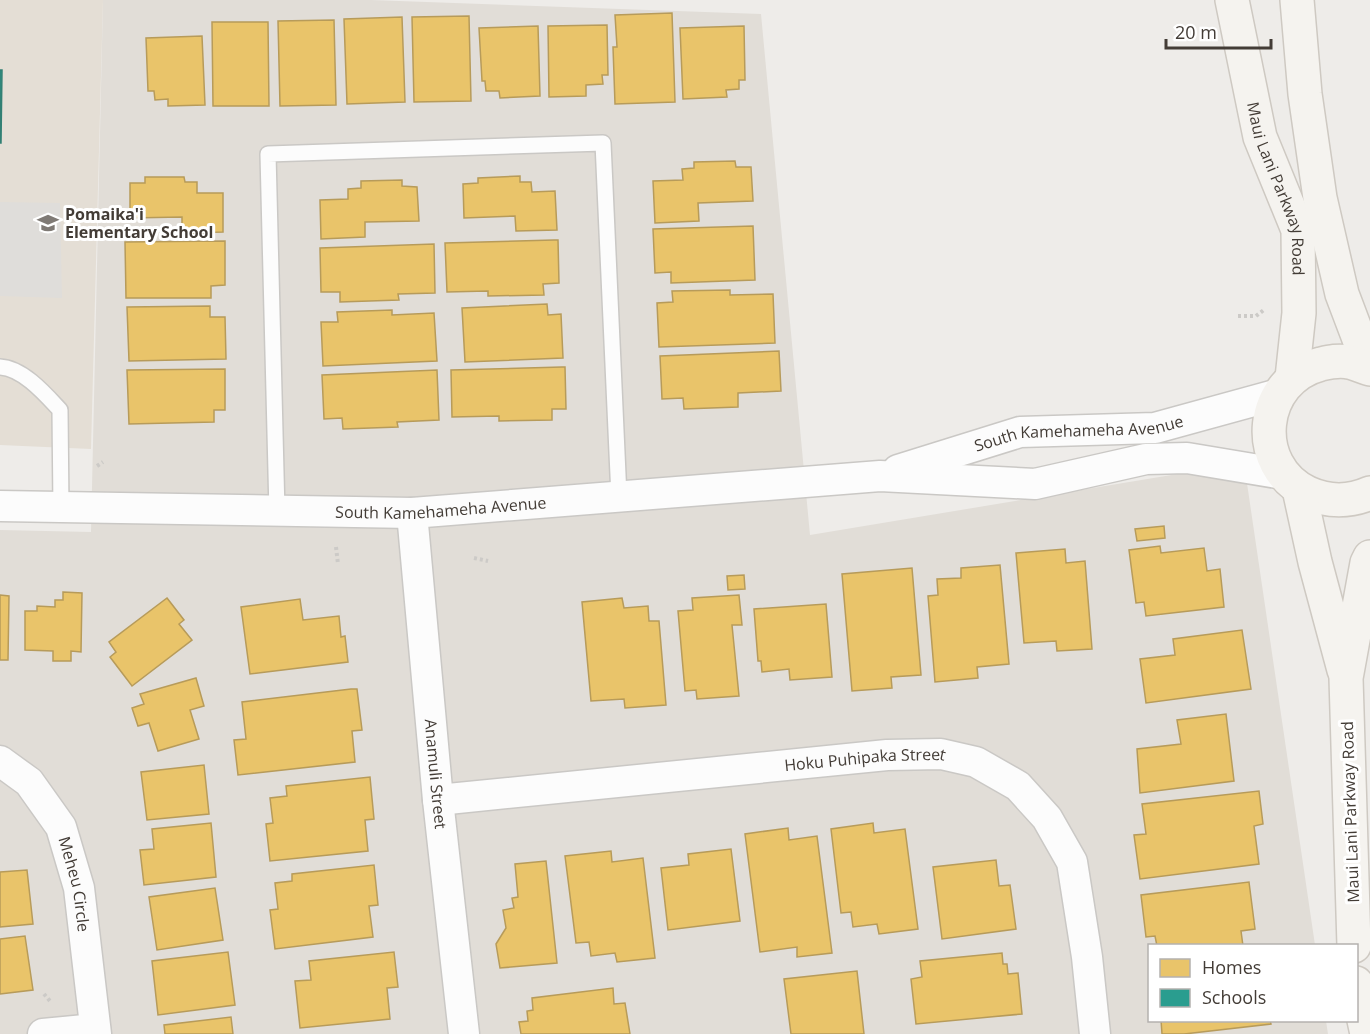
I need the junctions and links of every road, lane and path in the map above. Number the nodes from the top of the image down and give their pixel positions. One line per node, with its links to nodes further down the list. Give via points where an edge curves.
1 (1232, 0): 5 (main road, Maui Lani Parkway Road, via 1260,137 1298,230 1299,313)
2 (1297, 0): 4 (main road, via 1320,198 1342,294)
3 (0, 367): 13 (lane, via 37,385 60,410)
4 (1370, 368): 5 (main road, via 1331,362 1310,367)
5 (1285, 386): 8 (street, South Kamehameha Avenue, via 1155,428 1020,432); 9 (main road, Maui Lani Parkway Road, via 1270,414 1269,435 1272,456)
6 (103, 462): 7 (path)
7 (97, 466)
8 (880, 476): 9 (street, South Kamehameha Avenue, via 1035,484 1146,459 1187,458); 11 (street, South Kamehameha Avenue)
9 (1291, 481): 10 (main road, via 1318,498 1339,501); 21 (main road, Maui Lani Parkway Road)
10 (1370, 493)
11 (619, 497): 14 (lane, via 603,142 268,154); 15 (street, South Kamehameha Avenue)
12 (0, 506): 13 (street, South Kamehameha Avenue)
13 (61, 509): 14 (street, South Kamehameha Avenue)
14 (277, 512): 15 (street, South Kamehameha Avenue)
15 (412, 513): 23 (street, Anamuli Street)
16 (336, 548): 20 (path)
17 (474, 558): 19 (path)
18 (1370, 558): 21 (main road, Maui Lani Parkway Road)
19 (488, 561)
20 (338, 564)
21 (1346, 678): 24 (main road, Maui Lani Parkway Road)
22 (0, 760): 26 (street, Meheu Circle, via 29,782 62,827 79,888)
23 (438, 800): 28 (street, Anamuli Street); 29 (street, Hoku Puhipaka Street, via 887,755 941,754 976,762 1018,786 1047,818 1072,862)
24 (1354, 944)
25 (1358, 992): 30 (main road)
26 (96, 1031): 27 (street)
27 (43, 1034)
28 (464, 1034)
29 (1095, 1034)
30 (1367, 1034)

